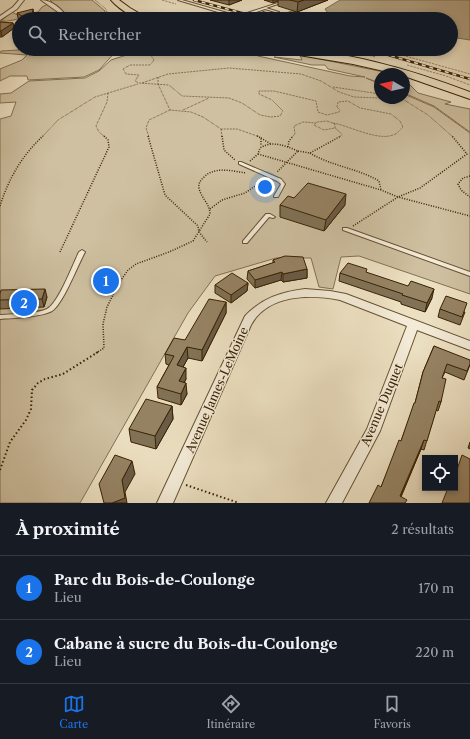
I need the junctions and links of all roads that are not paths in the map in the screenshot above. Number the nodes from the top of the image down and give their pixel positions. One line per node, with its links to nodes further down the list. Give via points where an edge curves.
1 (22, 0): 13 (street)
2 (44, 0): 7 (street)
3 (179, 0): 10 (lane)
4 (289, 0): 6 (lane)
5 (112, 2): 8 (main road); 9 (main road)
6 (265, 8): 11 (lane); 12 (lane)
7 (61, 12)
8 (119, 12)
9 (131, 12)
10 (221, 12)
11 (253, 12)
12 (278, 12)
13 (0, 18)
14 (325, 56): 17 (main road, via 436,83)
15 (349, 56): 16 (main road, via 435,78)
16 (470, 92)
17 (470, 96)
18 (240, 163): 19 (lane, via 279,180 283,184)
19 (276, 196)
20 (273, 217): 22 (lane, via 268,215)
21 (345, 229): 24 (lane)
22 (245, 242)
23 (82, 252): 25 (lane, via 60,298 51,309)
24 (470, 274)
25 (0, 317)
26 (413, 325): 27 (street, Avenue James-LeMoine); 28 (street, Avenue James-LeMoine, via 342,297 325,293 304,292 284,296 258,309 249,319); 29 (street, Avenue Duquet, via 373,431)
27 (470, 346)
28 (165, 503)
29 (334, 503)

